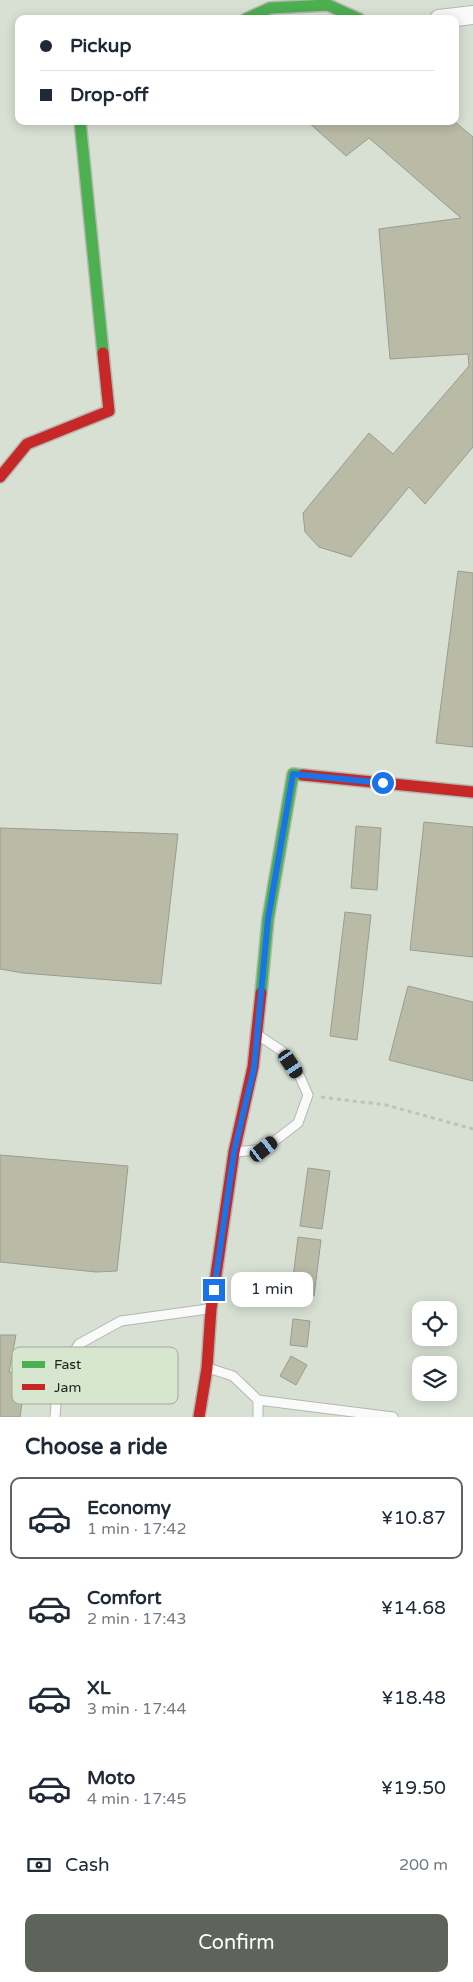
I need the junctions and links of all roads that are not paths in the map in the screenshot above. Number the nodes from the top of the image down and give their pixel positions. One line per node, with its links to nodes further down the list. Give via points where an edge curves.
1 (255, 15): 2 (street, via 270,8 328,5)
2 (350, 15)
3 (473, 15): 4 (street)
4 (459, 17)
5 (80, 125): 6 (street, via 109,411 27,444)
6 (0, 476)
7 (473, 792): 8 (street, via 293,774 268,919)
8 (257, 1034): 9 (street, via 254,1068); 9 (lane, via 282,1051 308,1095 298,1123 264,1149)
9 (234, 1152): 10 (street)
10 (211, 1309): 11 (lane, via 122,1321); 12 (street)
11 (77, 1347)
12 (207, 1368): 13 (lane, via 233,1376); 16 (street)
13 (258, 1400): 17 (lane); 18 (lane)
14 (56, 1404): 15 (lane)
15 (55, 1417)
16 (199, 1417)
17 (258, 1417)
18 (393, 1417)

